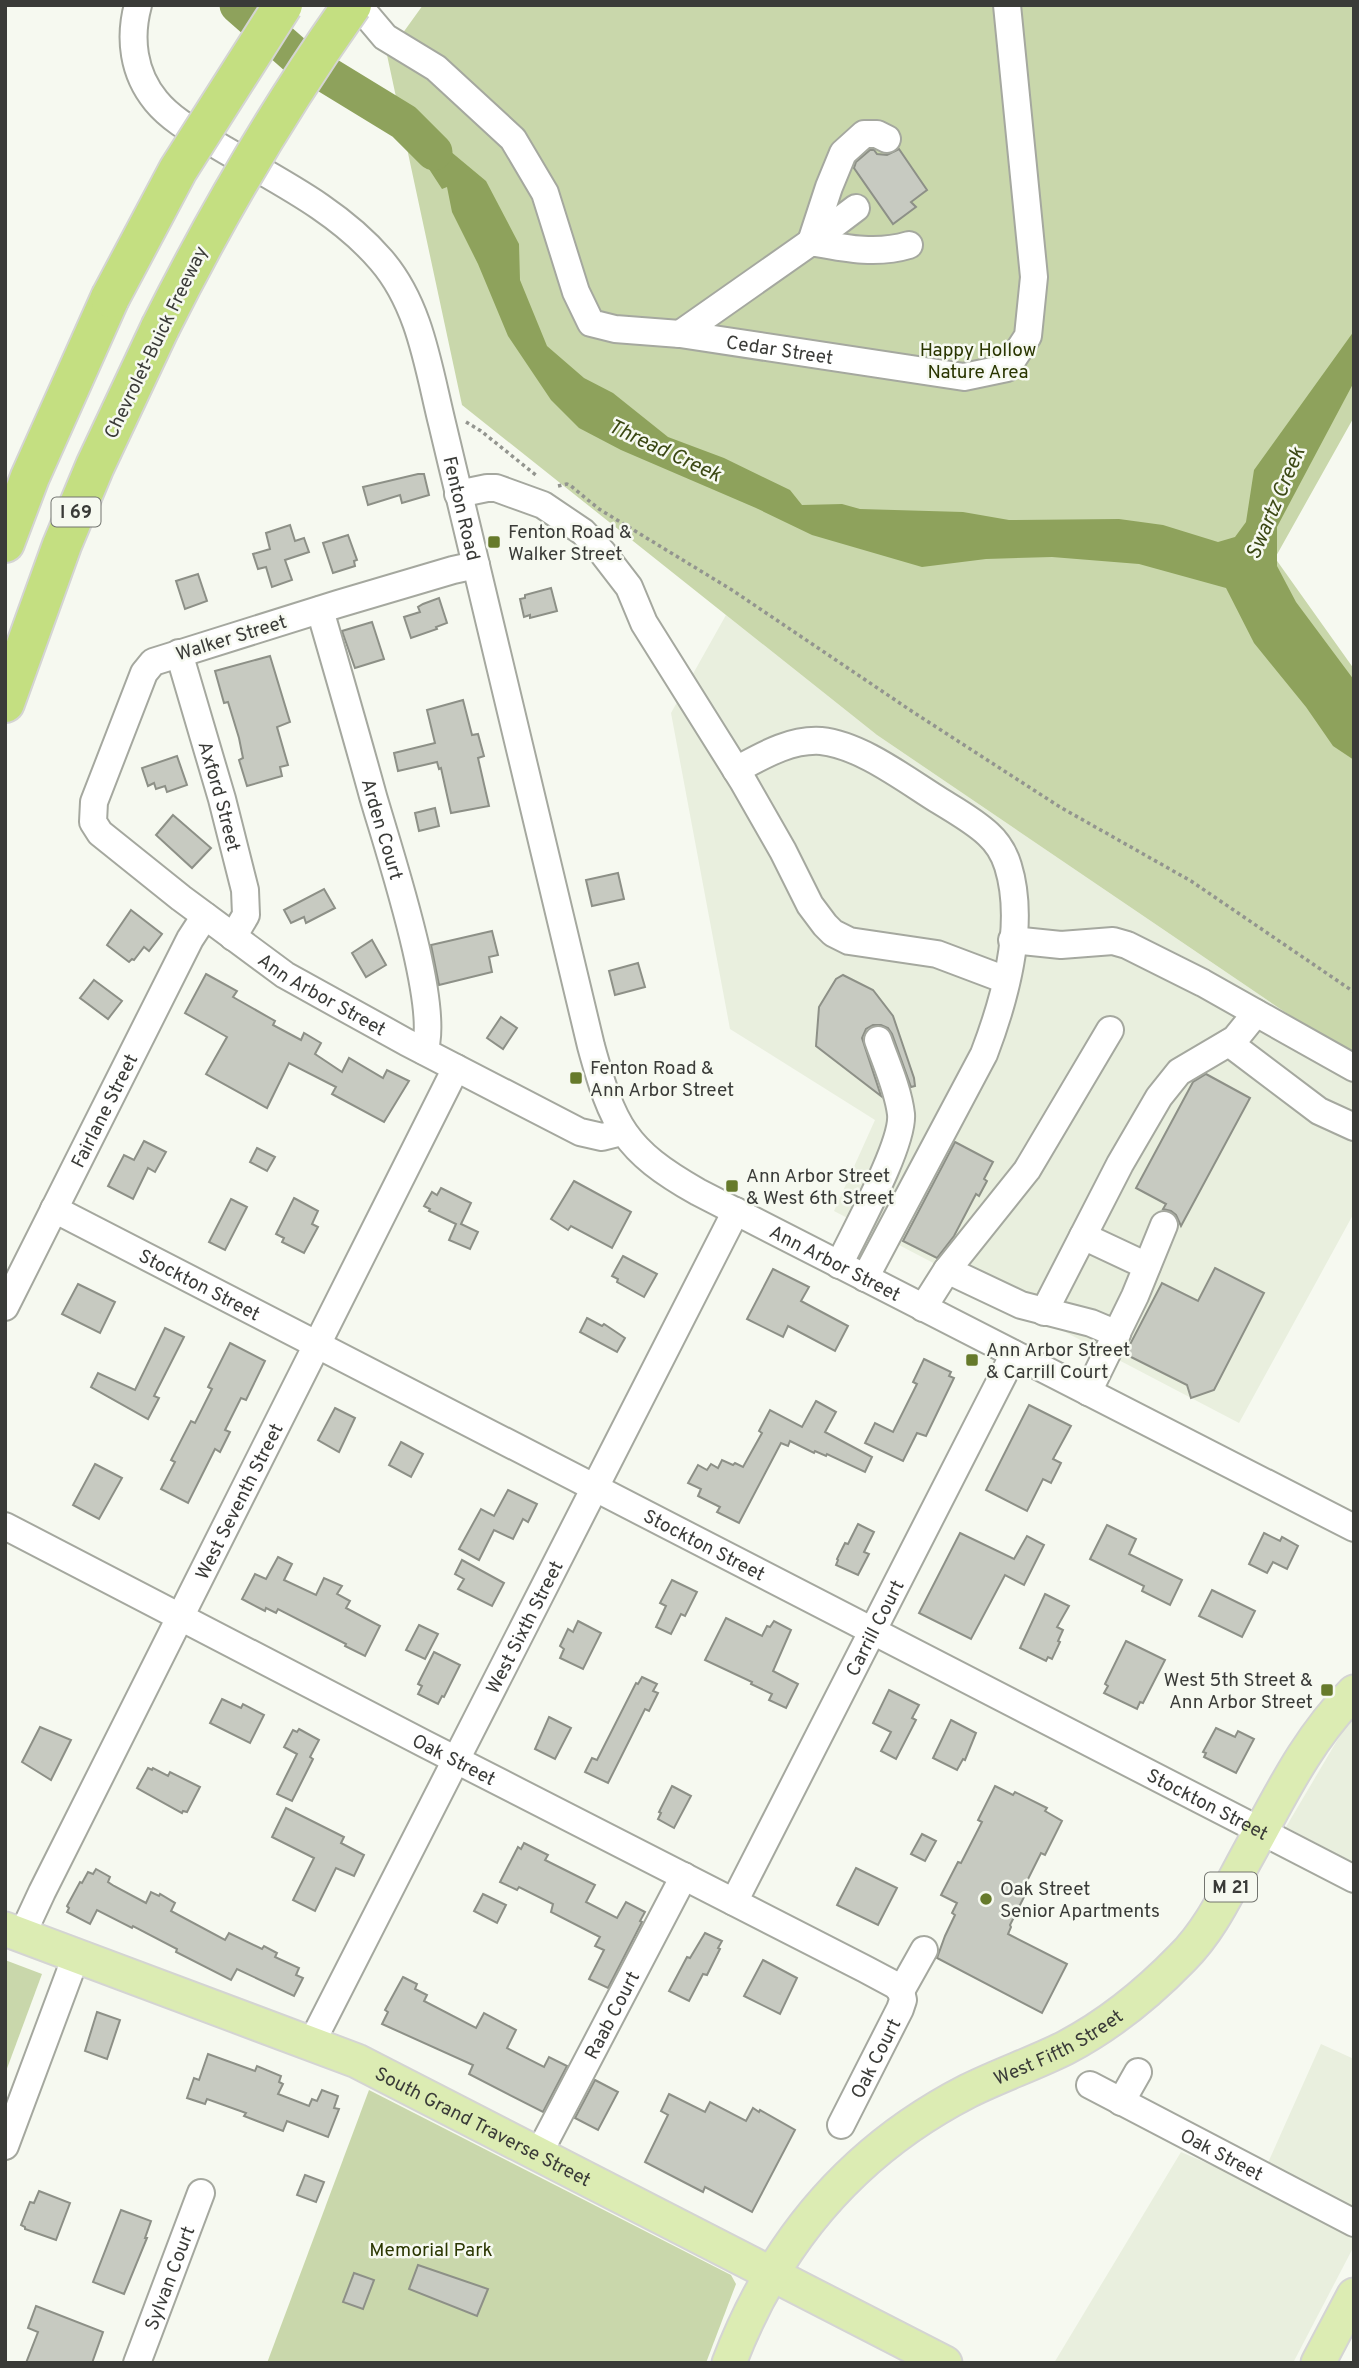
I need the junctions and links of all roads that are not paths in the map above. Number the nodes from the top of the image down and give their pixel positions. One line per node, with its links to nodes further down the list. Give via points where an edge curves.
1 (138, 5): 11 (street, Fenton Road, via 135,57 157,103 178,122 332,214 393,274 412,311)
2 (283, 5): 12 (highway, I 69, bridge, via 178,170 110,298)
3 (352, 5): 16 (highway, Chevrolet-Buick Freeway / I 69, bridge, via 242,176 160,328 62,545)
4 (358, 5): 10 (street, Cedar Street, via 385,37 436,68 513,139 545,193 576,292 591,323 615,330)
5 (1007, 5): 10 (street, Cedar Street, via 1034,277 1028,336 1007,368 964,377)
6 (887, 139): 8 (street, via 864,134 843,153)
7 (856, 208): 8 (street)
8 (811, 242): 9 (street, via 859,251 891,251); 10 (street)
9 (909, 245)
10 (680, 334)
11 (458, 494): 13 (street, Fenton Road); 17 (street, via 496,488 542,505 593,542 629,587 644,623)
12 (5, 543)
13 (476, 565): 14 (street, Walker Street); 31 (street, Fenton Road, via 591,1045)
14 (320, 610): 15 (street, Walker Street); 27 (street, Arden Court, via 412,934 426,1012)
15 (179, 653): 18 (street, Walker Street, via 153,662 144,673 94,802); 20 (street, Axford Street, via 245,890 246,915)
16 (5, 703)
17 (736, 770): 21 (street, via 779,749 819,741 846,747 883,765 977,825 997,843 1011,880); 22 (street, via 810,905 833,933 860,944 937,954)
18 (93, 822): 19 (street, Ann Arbor Street, via 109,841)
19 (205, 916): 20 (street, Ann Arbor Street); 32 (street, Fairlane Street)
20 (233, 937): 27 (street, Ann Arbor Street, via 299,984)
21 (1012, 940): 22 (street); 23 (street, via 1060,946 1113,940)
22 (1006, 980): 39 (street, via 984,1054)
23 (1256, 1013): 26 (street); 29 (street)
24 (1110, 1030): 38 (street, via 1016,1187)
25 (878, 1040): 36 (street, via 899,1104 900,1127)
26 (1230, 1043): 30 (street, via 1320,1111); 35 (street, via 1172,1080 1120,1164)
27 (424, 1051): 28 (street, Ann Arbor Street)
28 (456, 1068): 31 (street, Ann Arbor Street, via 588,1135); 46 (street, West Seventh Street)
29 (1354, 1068)
30 (1354, 1127)
31 (622, 1132): 33 (street, Ann Arbor Street, via 658,1168)
32 (54, 1209): 41 (street, Fairlane Street); 46 (street, Stockton Street)
33 (736, 1211): 36 (street, Ann Arbor Street); 49 (street, West Sixth Street)
34 (1164, 1224): 37 (street)
35 (1083, 1236): 37 (street); 43 (street)
36 (839, 1265): 39 (street, Ann Arbor Street)
37 (1147, 1266): 45 (street)
38 (947, 1270): 40 (street); 42 (street)
39 (865, 1278): 42 (street, Ann Arbor Street)
40 (994, 1293): 43 (street); 44 (street)
41 (5, 1307)
42 (923, 1308): 44 (street, Ann Arbor Street)
43 (1044, 1312): 45 (street)
44 (972, 1333): 47 (street, Ann Arbor Street)
45 (1117, 1334): 48 (street)
46 (317, 1345): 49 (street, Stockton Street); 52 (street, West Seventh Street)
47 (1014, 1354): 48 (street, Ann Arbor Street); 53 (street, Carrill Court)
48 (1088, 1392): 51 (street, Ann Arbor Street)
49 (594, 1488): 53 (street, Stockton Street); 55 (street, West Sixth Street)
50 (5, 1526): 52 (street, Oak Street)
51 (1354, 1528)
52 (180, 1616): 55 (street, Oak Street); 60 (street, West Seventh Street)
53 (871, 1632): 56 (street, Stockton Street); 59 (street, Carrill Court)
54 (1354, 1692): 56 (main road, West Fifth Street / M 21, via 1305,1751)
55 (456, 1760): 57 (street, Oak Street); 64 (street, West Sixth Street)
56 (1261, 1832): 58 (street, Stockton Street); 73 (main road, West Fifth Street / M 21, via 1202,1935 1148,1990 1081,2039 968,2091 894,2137 828,2198)
57 (684, 1876): 59 (street, Oak Street); 70 (street, Raab Court)
58 (1354, 1879)
59 (734, 1902): 63 (street, Oak Street)
60 (14, 1932): 62 (main road, South Grand Traverse Street)
61 (924, 1950): 63 (street, Oak Court)
62 (76, 1956): 64 (main road, South Grand Traverse Street); 69 (street)
63 (901, 1991): 68 (street, Oak Court, via 900,2009)
64 (312, 2042): 70 (main road, South Grand Traverse Street)
65 (1138, 2072): 67 (street)
66 (1090, 2085): 67 (street, Oak Street)
67 (1121, 2102): 72 (street, Oak Street)
68 (841, 2125)
69 (5, 2146)
70 (539, 2153): 73 (main road, South Grand Traverse Street)
71 (201, 2193): 75 (street, Sylvan Court)
72 (1354, 2223)
73 (771, 2273): 76 (main road, West Fifth Street / M 21); 77 (main road, South Grand Traverse Street)
74 (1354, 2295): 78 (main road)
75 (137, 2363)
76 (729, 2363)
77 (945, 2363)
78 (1318, 2363)

